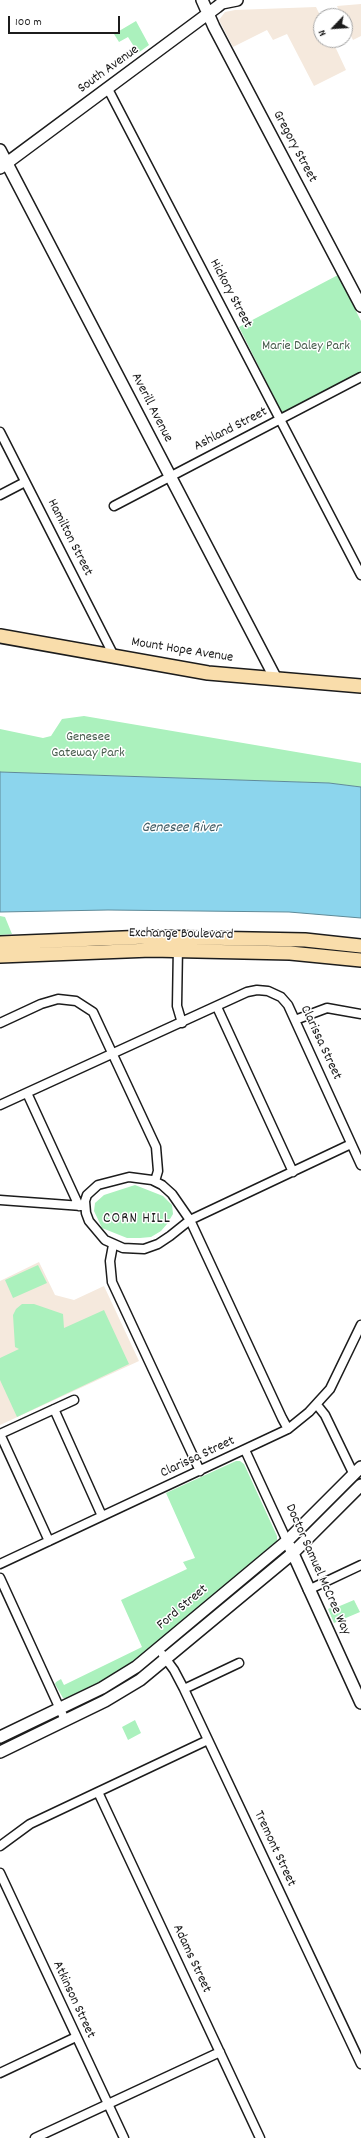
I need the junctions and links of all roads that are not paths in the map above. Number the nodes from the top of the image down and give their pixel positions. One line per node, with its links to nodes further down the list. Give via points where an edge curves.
1 (202, 0): 3 (main road, Gregory Street)
2 (237, 0): 3 (main road, South Avenue, via 222,3)
3 (208, 14): 4 (main road, South Avenue); 7 (main road, Gregory Street)
4 (108, 89): 6 (main road, South Avenue); 9 (street, Hickory Street)
5 (0, 150): 6 (main road, Averill Avenue)
6 (3, 166): 11 (main road, Averill Avenue)
7 (361, 306)
8 (361, 377): 9 (street, Ashland Street)
9 (281, 419): 11 (street, Ashland Street); 15 (street, Hickory Street)
10 (0, 432): 12 (street, Hamilton Street)
11 (169, 477): 14 (street, Ashland Street); 18 (main road, Averill Avenue)
12 (25, 482): 13 (street); 17 (street, Hamilton Street)
13 (0, 495)
14 (114, 506)
15 (361, 575)
16 (0, 636): 17 (main road, Mount Hope Avenue)
17 (114, 656): 18 (main road, Mount Hope Avenue, via 208,673)
18 (276, 679): 19 (main road, Mount Hope Avenue)
19 (361, 686)
20 (0, 943): 21 (main road, Exchange Boulevard, via 111,938)
21 (178, 944): 22 (main road, Exchange Boulevard, via 305,940); 23 (main road, Exchange Boulevard, via 110,951); 24 (main road, Exchange Boulevard); 29 (street, via 177,1006)
22 (361, 946)
23 (0, 956)
24 (361, 960)
25 (217, 1007): 27 (street, Clarissa Street, via 247,992 268,991 285,1001); 29 (street, Clarissa Street); 35 (street)
26 (361, 1014): 27 (street, via 327,1008)
27 (295, 1020): 33 (street, Clarissa Street)
28 (0, 1023): 30 (street, via 50,1000 76,1000 93,1012)
29 (182, 1023): 30 (street, Clarissa Street)
30 (114, 1054): 31 (street, Clarissa Street); 36 (street, via 156,1147 158,1171)
31 (27, 1094): 32 (street, Clarissa Street); 38 (street)
32 (0, 1105)
33 (351, 1144): 34 (street, Clarissa Street); 35 (street)
34 (361, 1165)
35 (293, 1172): 39 (street)
36 (155, 1181): 38 (street, via 130,1177 104,1182 92,1189); 39 (street, via 172,1194)
37 (0, 1200): 38 (street)
38 (82, 1206): 40 (street, via 96,1231)
39 (190, 1220): 40 (street, via 170,1236 150,1247 129,1250); 45 (street)
40 (113, 1245): 48 (street, via 110,1261 112,1282)
41 (361, 1325): 43 (street, Clarissa Street, via 337,1376)
42 (74, 1400): 44 (street)
43 (317, 1405): 45 (street, Clarissa Street); 49 (street)
44 (54, 1409): 46 (street); 51 (street)
45 (288, 1429): 47 (street, Clarissa Street)
46 (0, 1434): 52 (street)
47 (245, 1450): 48 (street, Clarissa Street); 53 (street, Doctor Samuel McCree Way)
48 (200, 1471): 51 (street, Clarissa Street)
49 (357, 1471): 53 (main road, Ford Street)
50 (361, 1485): 54 (main road, Ford Street)
51 (102, 1516): 52 (street, Clarissa Street)
52 (49, 1541): 55 (street, Clarissa Street)
53 (287, 1541): 54 (main road, Doctor Samuel McCree Way); 59 (main road, Ford Street)
54 (293, 1553): 58 (main road, Doctor Samuel McCree Way); 60 (main road, Ford Street)
55 (0, 1564)
56 (361, 1566): 58 (street)
57 (0, 1578): 64 (street)
58 (308, 1590): 63 (main road, Doctor Samuel McCree Way)
59 (157, 1649): 60 (street, Tremont Street); 64 (main road, Ford Street, via 114,1682)
60 (166, 1659): 62 (street, Tremont Street); 65 (main road, Ford Street, via 122,1691)
61 (239, 1663): 62 (street)
62 (184, 1689): 67 (street, Tremont Street)
63 (361, 1703)
64 (60, 1709): 65 (street); 66 (main road, Ford Street)
65 (65, 1720): 68 (main road, Ford Street)
66 (0, 1737)
67 (208, 1740): 69 (street); 74 (street, Tremont Street)
68 (0, 1752)
69 (98, 1792): 70 (street, via 30,1824); 73 (street, Adams Street)
70 (0, 1846)
71 (0, 1873): 72 (street, Atkinson Street)
72 (76, 2038): 75 (street); 76 (street, Atkinson Street)
73 (220, 2052): 76 (street); 80 (street, Adams Street)
74 (361, 2064)
75 (0, 2073)
76 (107, 2104): 77 (street); 79 (street, Atkinson Street)
77 (45, 2136): 78 (street)
78 (35, 2138)
79 (124, 2138)
80 (260, 2138)

